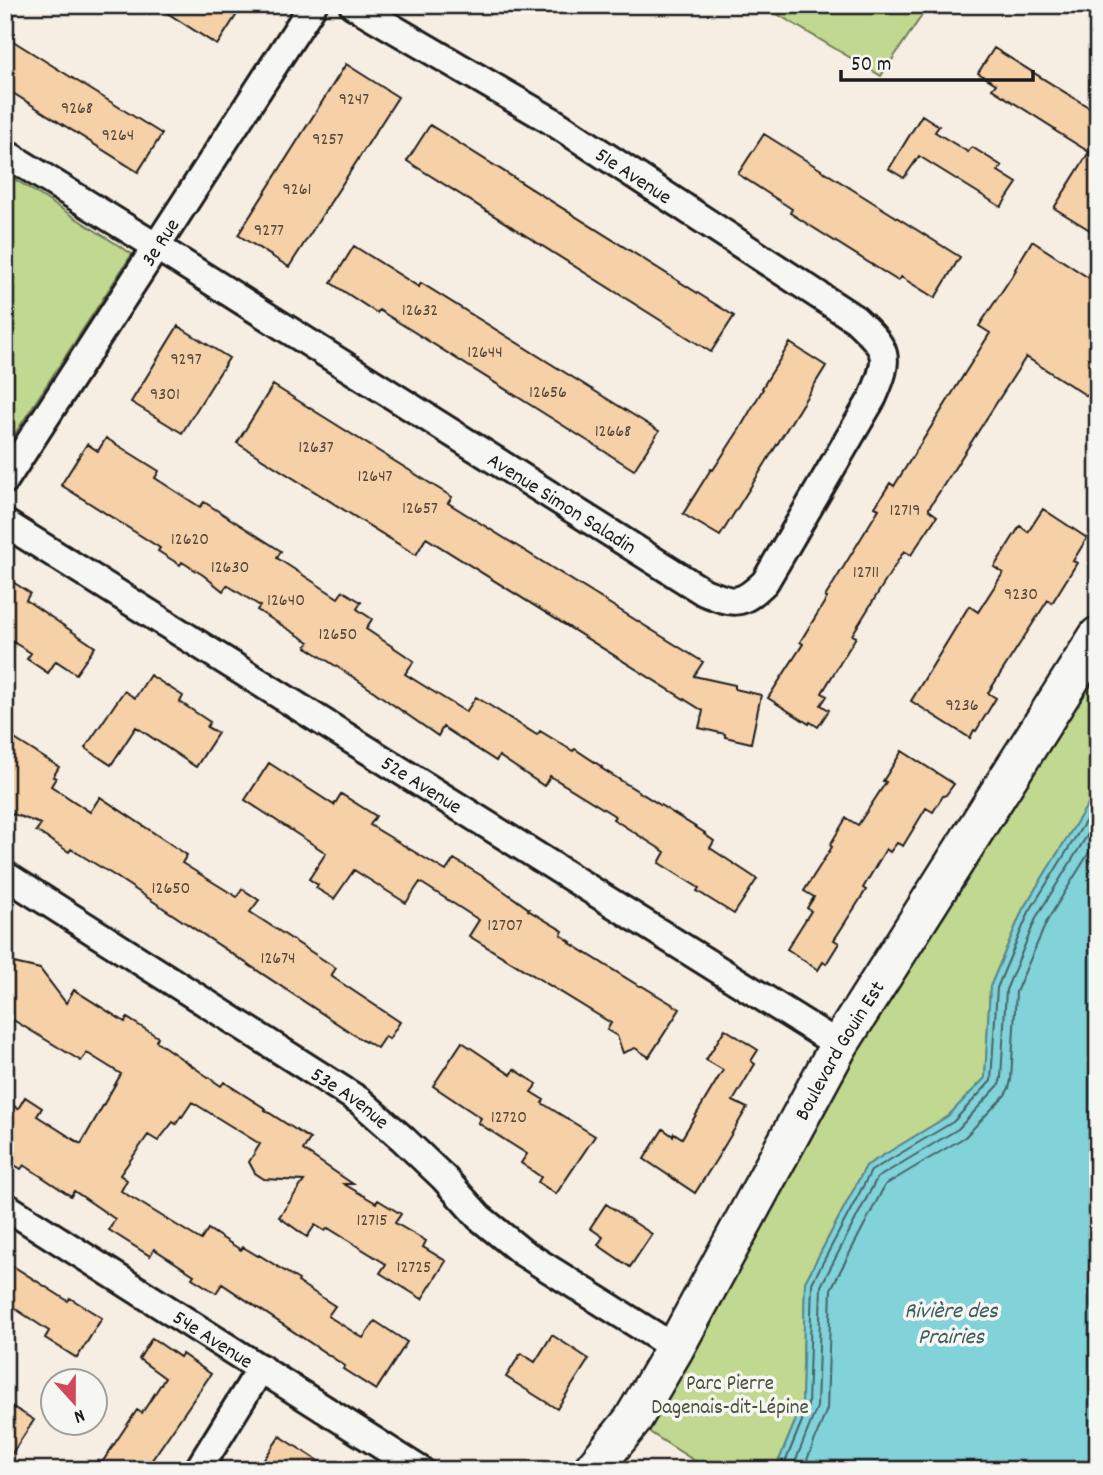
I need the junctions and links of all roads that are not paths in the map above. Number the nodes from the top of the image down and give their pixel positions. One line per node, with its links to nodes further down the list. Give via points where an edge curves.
1 (313, 5): 4 (street, 3e Rue)
2 (353, 5): 5 (street, 51e Avenue, via 552,121 855,319 878,340)
3 (5, 153): 4 (street, Avenue Simon Saladin)
4 (157, 247): 5 (street, Avenue Simon Saladin, via 704,592 726,600 750,596 765,582); 6 (street, 3e Rue)
5 (884, 372)
6 (5, 480)
7 (5, 523): 10 (street, 52e Avenue)
8 (1098, 636): 10 (street, Boulevard Gouin Est)
9 (5, 875): 12 (street, 53e Avenue, via 360,1101 436,1170 479,1217 522,1252)
10 (839, 1045): 12 (street, Boulevard Gouin Est)
11 (5, 1206): 13 (street, 54e Avenue)
12 (675, 1348): 16 (street, Boulevard Gouin Est, via 632,1421)
13 (261, 1368): 14 (street); 15 (street, 54e Avenue)
14 (198, 1470)
15 (420, 1470)
16 (592, 1470)

